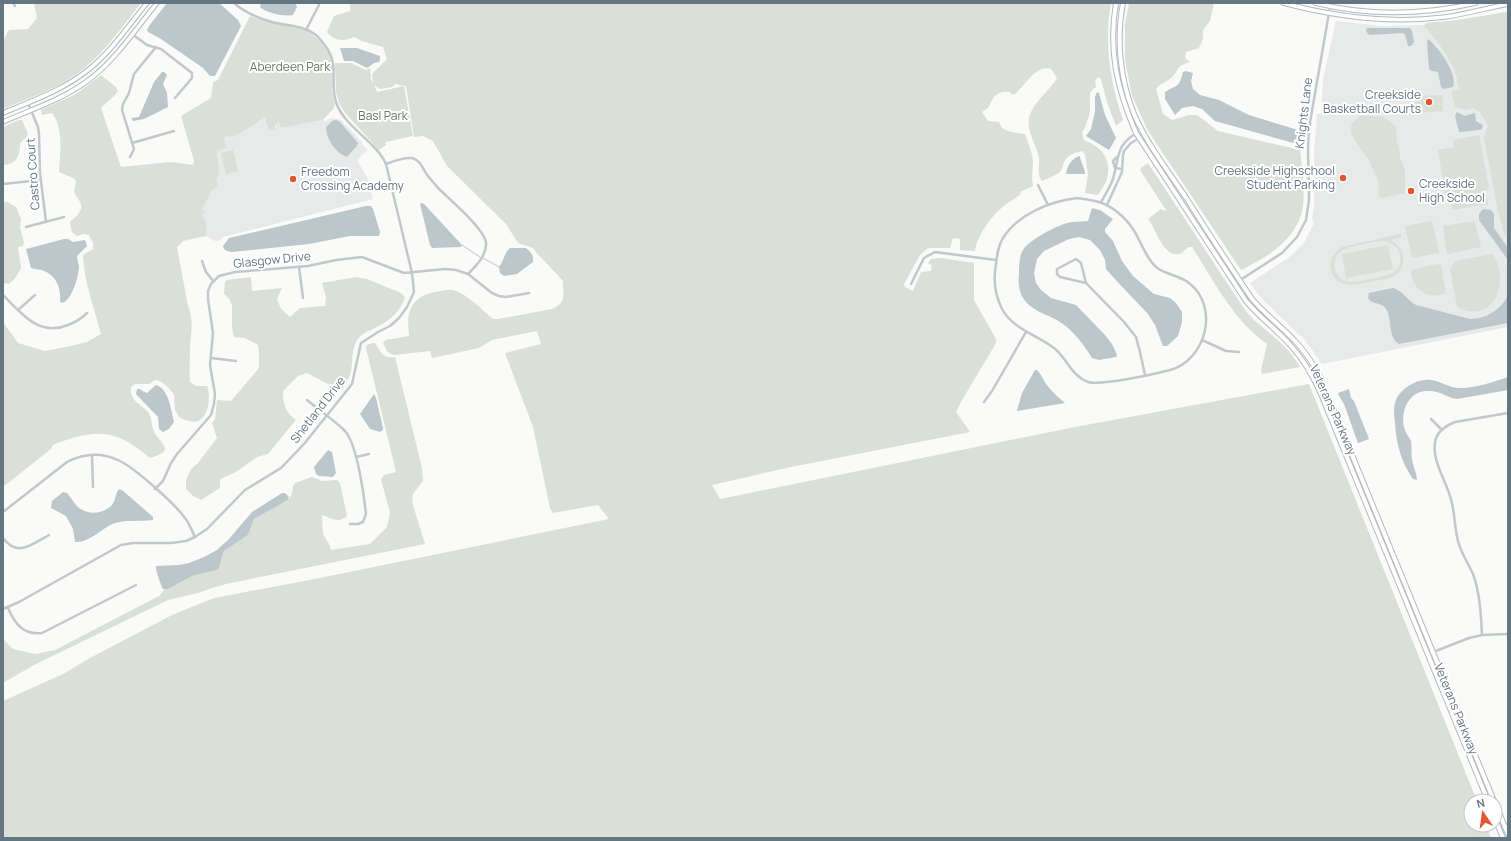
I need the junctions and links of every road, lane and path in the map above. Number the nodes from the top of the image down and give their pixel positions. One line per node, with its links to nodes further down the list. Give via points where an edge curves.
1 (13, 3): 12 (street)
2 (147, 3): 19 (main road, via 89,70 63,87)
3 (157, 3): 16 (main road)
4 (235, 3): 15 (street, Shetland Drive, via 242,10 272,22)
5 (319, 3): 15 (street)
6 (1116, 3): 25 (main road, Veterans Parkway, via 1113,50 1115,68 1124,105)
7 (1123, 3): 23 (main road, Veterans Parkway, via 1120,50 1123,74 1130,101)
8 (1283, 3): 14 (main road)
9 (1315, 3): 13 (main road)
10 (1476, 3): 13 (main road, via 1407,12 1371,12)
11 (1508, 4): 14 (main road, via 1419,19 1370,19)
12 (15, 6)
13 (1330, 7): 14 (street, Knights Lane)
14 (1329, 14): 50 (street, Knights Lane, via 1309,128 1309,200 1306,220 1291,245)
15 (306, 30): 30 (street, Shetland Drive, via 316,35 331,53 336,103 343,115 377,150)
16 (132, 34): 17 (street, via 147,45); 20 (main road, via 103,68 86,82 67,94)
17 (156, 47): 18 (street, via 192,73 192,78); 28 (street, via 134,74 123,104 122,110)
18 (175, 98)
19 (28, 103): 20 (street, Castro Court); 21 (main road)
20 (31, 110): 22 (main road); 33 (street, Castro Court, via 39,134)
21 (3, 113)
22 (3, 122)
23 (1142, 129): 25 (street); 26 (main road, Veterans Parkway)
24 (174, 131): 28 (street)
25 (1136, 133): 27 (main road, Veterans Parkway); 31 (street, via 1125,141 1119,150)
26 (1145, 135): 27 (street); 50 (main road, Veterans Parkway)
27 (1139, 138): 32 (street, via 1124,151); 53 (main road, Veterans Parkway)
28 (132, 143): 29 (street, via 134,149)
29 (130, 157)
30 (386, 164): 47 (street, Shetland Drive); 48 (street, via 413,158 418,161 427,175 481,231 486,243 485,251)
31 (1115, 168): 32 (street); 34 (street)
32 (1122, 169): 35 (street)
33 (41, 180): 36 (street); 42 (street, Castro Court)
34 (1112, 180): 35 (street); 38 (street)
35 (1118, 183): 40 (street)
36 (3, 184)
37 (1038, 185): 39 (street)
38 (1101, 202): 39 (street, via 1077,198); 40 (street)
39 (1048, 205): 44 (street, via 1013,226 1003,238)
40 (1106, 205): 61 (street, via 1124,218 1133,229 1156,267 1186,281 1198,293 1204,303 1207,322)
41 (64, 217): 42 (street)
42 (46, 222): 43 (street)
43 (26, 227)
44 (996, 260): 52 (street, via 935,252 924,258); 60 (street, via 995,288 1002,310)
45 (202, 261): 49 (street)
46 (299, 267): 47 (street, Glasgow Drive, via 362,257 404,273); 49 (street, Glasgow Drive, via 225,273); 57 (street)
47 (412, 273): 48 (street, Glasgow Drive, via 446,269); 69 (street, Shetland Drive, via 414,292 407,307 390,326 361,343 352,384)
48 (468, 274): 54 (street, Glasgow Drive, via 499,296)
49 (213, 281): 63 (street, via 208,291 213,333)
50 (1240, 281): 53 (street, Knights Lane); 87 (main road, Veterans Parkway, via 1262,311 1310,358 1318,372)
51 (1086, 283): 51 (street, via 1081,263 1076,259 1057,269 1060,277); 65 (street, via 1131,330 1136,338)
52 (911, 284)
53 (1234, 284): 88 (main road, Veterans Parkway, via 1253,310 1292,346 1312,374)
54 (529, 293)
55 (3, 295): 58 (street)
56 (35, 295): 58 (street)
57 (303, 298)
58 (18, 310): 59 (street, via 36,324 52,329 81,320)
59 (87, 314)
60 (1026, 332): 65 (street, via 1055,348 1077,376 1088,382 1102,383); 67 (street)
61 (1202, 340): 62 (street, via 1226,350); 65 (street, via 1195,352 1181,365)
62 (1239, 352)
63 (211, 358): 64 (street); 76 (street, via 214,404 211,415 177,454)
64 (236, 361)
65 (1145, 375)
66 (307, 400): 69 (street)
67 (984, 402)
68 (1508, 413): 71 (street, via 1455,422)
69 (326, 416): 74 (street, via 346,432); 80 (street, Shetland Drive, via 281,468 245,490 207,529)
70 (1431, 419): 71 (street)
71 (1442, 430): 86 (street, via 1435,440 1434,451 1452,503 1458,542 1476,585)
72 (369, 454): 74 (street)
73 (92, 455): 75 (street); 76 (street, via 120,460); 77 (street, via 67,462)
74 (356, 457): 78 (street, via 366,514 363,522)
75 (93, 487)
76 (156, 489): 80 (street, via 185,518)
77 (3, 512)
78 (350, 524)
79 (48, 535): 81 (street, via 20,549 10,546)
80 (195, 537): 83 (street, Shetland Drive, via 171,543 121,545)
81 (3, 538)
82 (136, 585): 83 (street, via 42,633 30,632 19,627)
83 (8, 608): 84 (street, Shetland Drive)
84 (3, 610)
85 (1508, 634): 86 (street)
86 (1482, 635): 87 (street)
87 (1433, 652): 88 (street); 90 (main road, Veterans Parkway)
88 (1428, 654): 89 (main road, Veterans Parkway)
89 (1485, 793)
90 (1491, 793)
91 (1503, 822): 92 (main road, Veterans Parkway)
92 (1508, 834)

